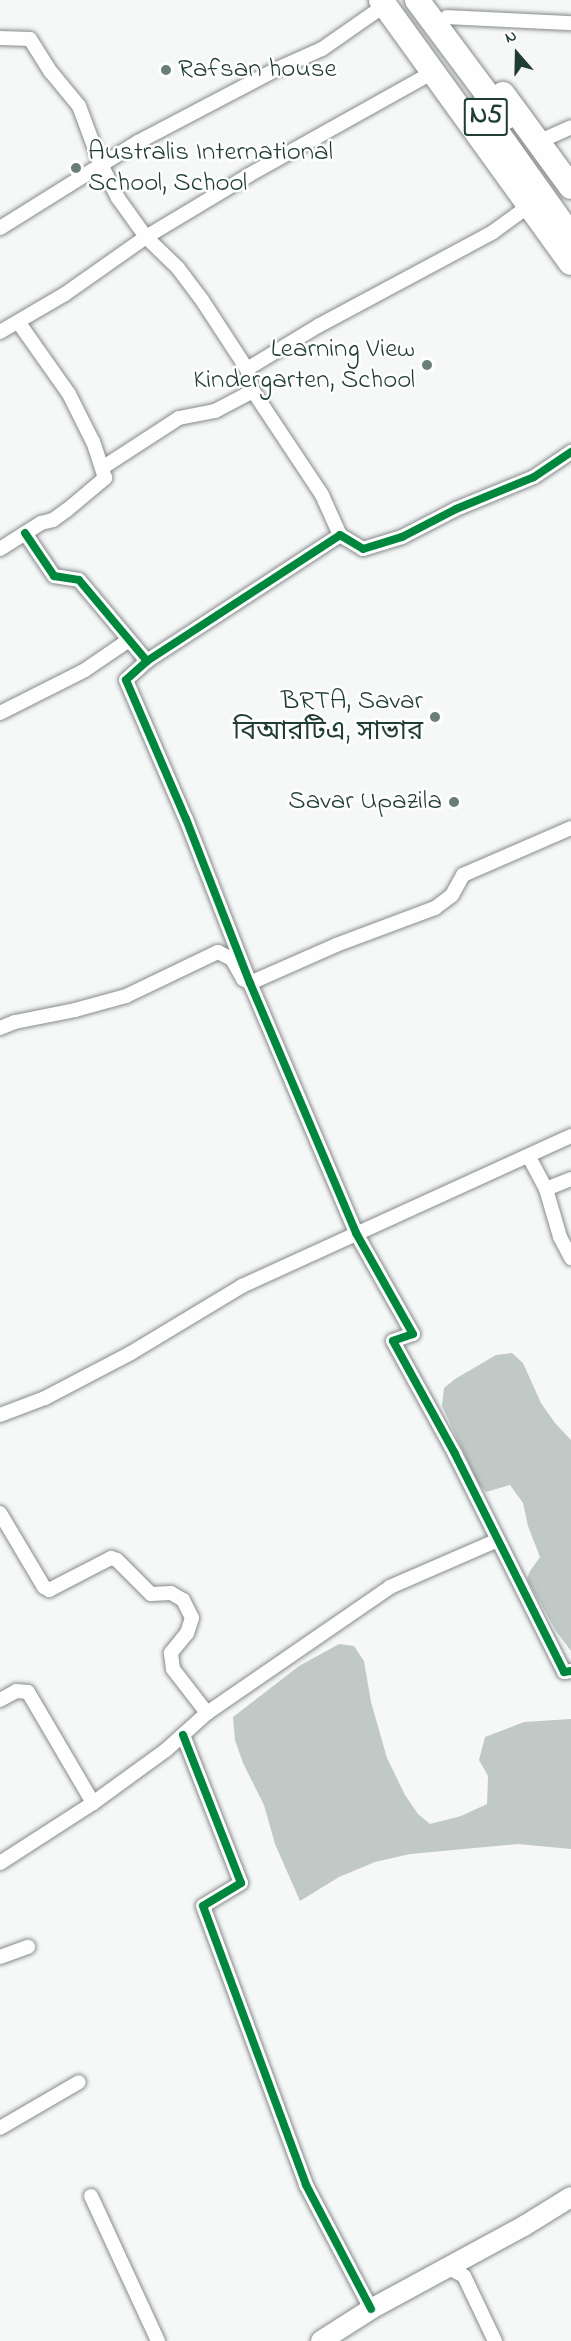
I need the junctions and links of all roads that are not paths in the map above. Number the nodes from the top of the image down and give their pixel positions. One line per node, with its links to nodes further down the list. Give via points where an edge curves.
1 (417, 0): 12 (highway, N5)
2 (389, 2): 6 (highway); 9 (street, via 322,49 275,70); 14 (highway, N5)
3 (440, 9): 4 (street); 8 (highway)
4 (571, 23)
5 (0, 38): 9 (street, via 30,39 79,106)
6 (433, 72): 11 (highway); 15 (street)
7 (571, 127): 8 (street)
8 (538, 142): 10 (highway)
9 (101, 165): 13 (street); 15 (street, via 118,198)
10 (571, 187)
11 (530, 206): 16 (highway); 19 (street, via 493,232 318,326)
12 (571, 211)
13 (0, 228)
14 (571, 236)
15 (146, 237): 17 (street); 19 (street, via 178,268)
16 (571, 263)
17 (19, 323): 18 (street); 22 (street, via 69,394)
18 (0, 332)
19 (247, 369): 20 (street)
20 (253, 391): 22 (street, via 215,411 179,418); 24 (street, via 322,495)
21 (571, 452): 24 (street, via 534,477 456,509 402,537 363,549)
22 (102, 468): 23 (street, via 105,478 94,488 60,515)
23 (25, 533): 25 (street); 26 (street, via 54,576 79,580)
24 (340, 535): 27 (street)
25 (0, 549)
26 (129, 640): 27 (street); 28 (street, via 85,670)
27 (147, 661): 30 (street, via 126,680)
28 (0, 713)
29 (571, 828): 30 (street, via 464,875 452,896 435,909 336,945)
30 (250, 983): 31 (street, via 243,980 232,959 218,952 126,996); 36 (street)
31 (0, 1028)
32 (571, 1136): 33 (street)
33 (529, 1156): 35 (street); 36 (street)
34 (571, 1179): 35 (street)
35 (546, 1189): 37 (street, via 560,1237)
36 (356, 1233): 38 (street, via 242,1286 131,1353 45,1398); 40 (street, via 413,1334 393,1341 455,1454)
37 (571, 1257)
38 (0, 1415)
39 (0, 1513): 43 (street, via 49,1590 111,1558 151,1594 171,1593 183,1600 192,1618 187,1633 171,1653 173,1669)
40 (496, 1541): 41 (street, via 564,1672); 43 (street, via 390,1587)
41 (571, 1671)
42 (0, 1700): 45 (street, via 16,1691 28,1692)
43 (207, 1713): 44 (street)
44 (183, 1735): 45 (street); 54 (street, via 241,1883 203,1906 306,2185)
45 (93, 1803): 46 (street)
46 (0, 1863)
47 (28, 1947): 48 (street)
48 (0, 1957)
49 (79, 2082): 50 (street)
50 (0, 2128)
51 (91, 2196): 55 (street)
52 (571, 2197): 53 (street)
53 (447, 2267): 54 (street); 57 (street, via 464,2276)
54 (370, 2309): 56 (street)
55 (158, 2341)
56 (321, 2341)
57 (495, 2341)

